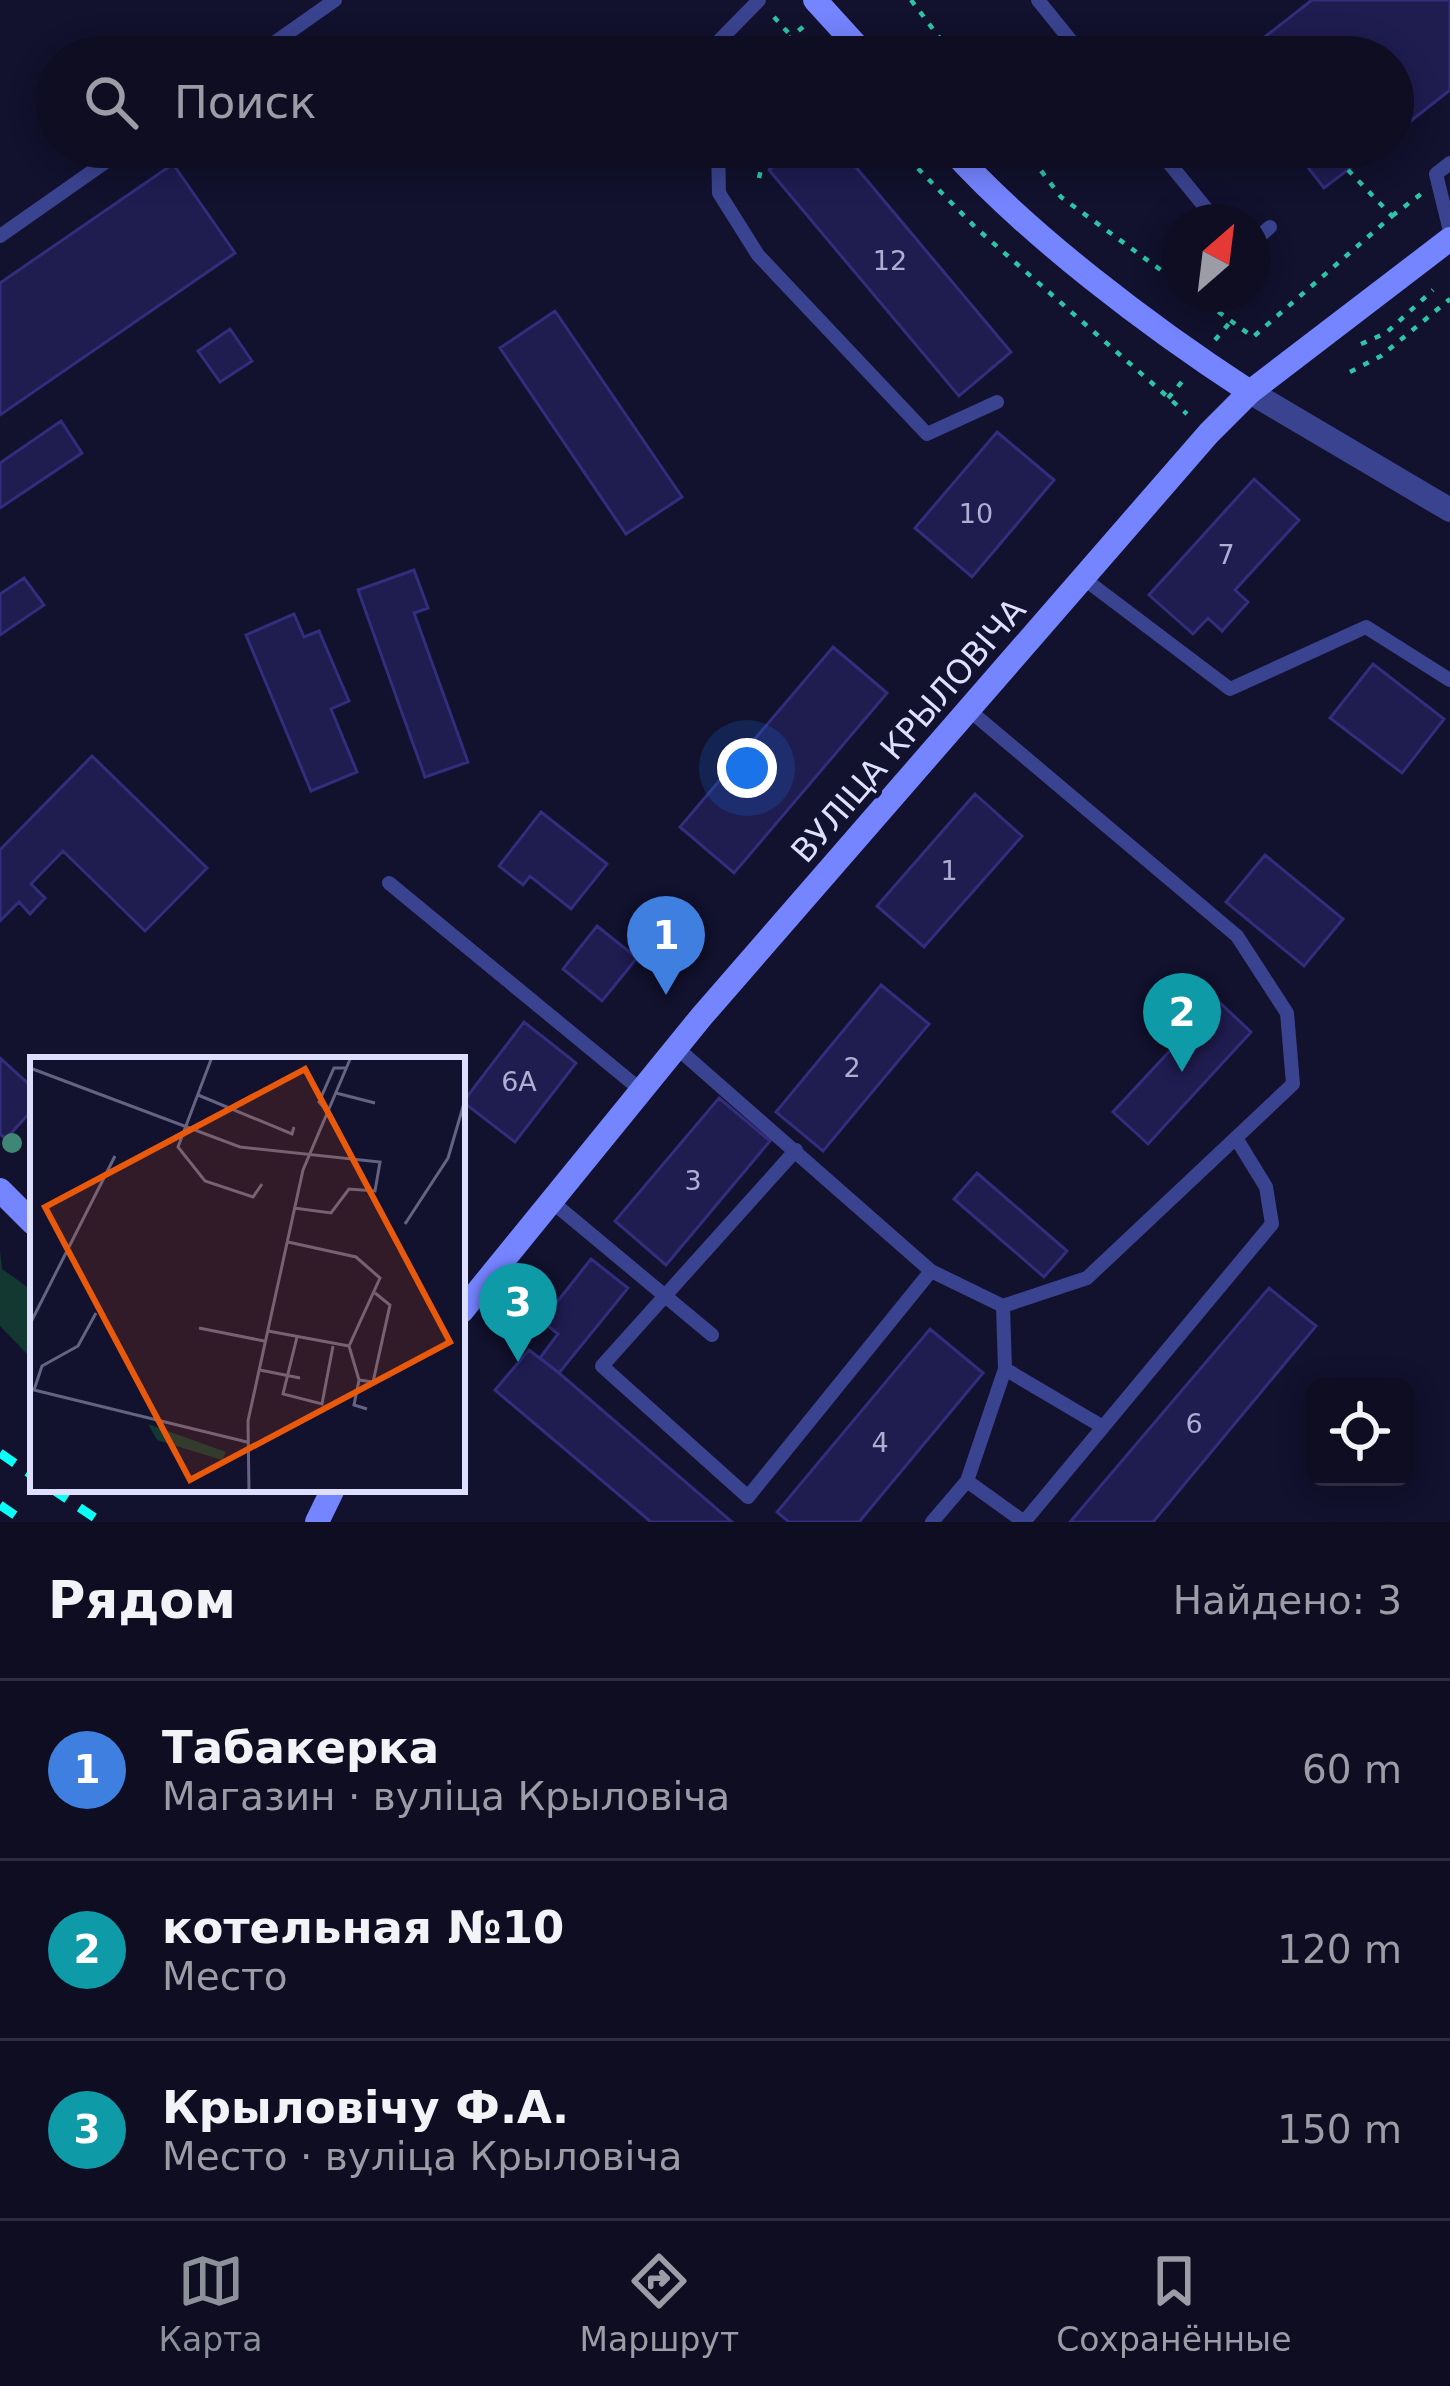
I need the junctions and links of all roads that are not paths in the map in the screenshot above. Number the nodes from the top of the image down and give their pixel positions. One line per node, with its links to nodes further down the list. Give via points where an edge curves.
1 (335, 0): 5 (lane)
2 (759, 0): 6 (lane)
3 (815, 0): 7 (main road)
4 (1038, 0): 8 (lane)
5 (284, 36)
6 (724, 36)
7 (848, 36)
8 (1067, 36)
9 (1450, 163): 15 (lane, via 1436,174)
10 (97, 168): 16 (lane)
11 (718, 168): 18 (lane, via 719,193 758,255 927,434)
12 (968, 168): 17 (main road)
13 (1173, 168): 14 (lane)
14 (1202, 204)
15 (1450, 235): 17 (main road, ВУЛІЦА КРЫЛОВІЧА)
16 (0, 236)
17 (1250, 392): 19 (street); 20 (main road, ВУЛІЦА КРЫЛОВІЧА)
18 (997, 402)
19 (1450, 510)
20 (1084, 578): 21 (lane, via 1230,689 1366,627); 22 (main road, ВУЛІЦА КРЫЛОВІЧА)
21 (1450, 680)
22 (969, 710): 24 (main road, ВУЛІЦА КРЫЛОВІЧА); 26 (lane, via 1237,936 1287,1012 1293,1084)
23 (389, 883): 25 (lane)
24 (676, 1048): 25 (main road, ВУЛІЦА КРЫЛОВІЧА); 27 (lane)
25 (642, 1091): 29 (main road, ВУЛІЦА КРЫЛОВІЧА)
26 (1236, 1138): 33 (lane, via 1087,1278); 37 (lane, via 1266,1187 1273,1224)
27 (796, 1150): 31 (lane); 32 (lane)
28 (0, 1190): 30 (main road)
29 (551, 1201): 32 (lane); 34 (main road, ВУЛІЦА КРЫЛОВІЧА)
30 (30, 1220)
31 (931, 1271): 32 (lane, via 748,1497 602,1366); 33 (lane)
32 (666, 1297): 35 (lane)
33 (1003, 1306): 36 (lane)
34 (465, 1307)
35 (712, 1334)
36 (1005, 1370): 37 (lane); 38 (lane)
37 (1103, 1427): 38 (lane, via 1024,1522)
38 (968, 1481): 41 (lane)
39 (332, 1492): 40 (main road)
40 (317, 1522)
41 (932, 1522)

